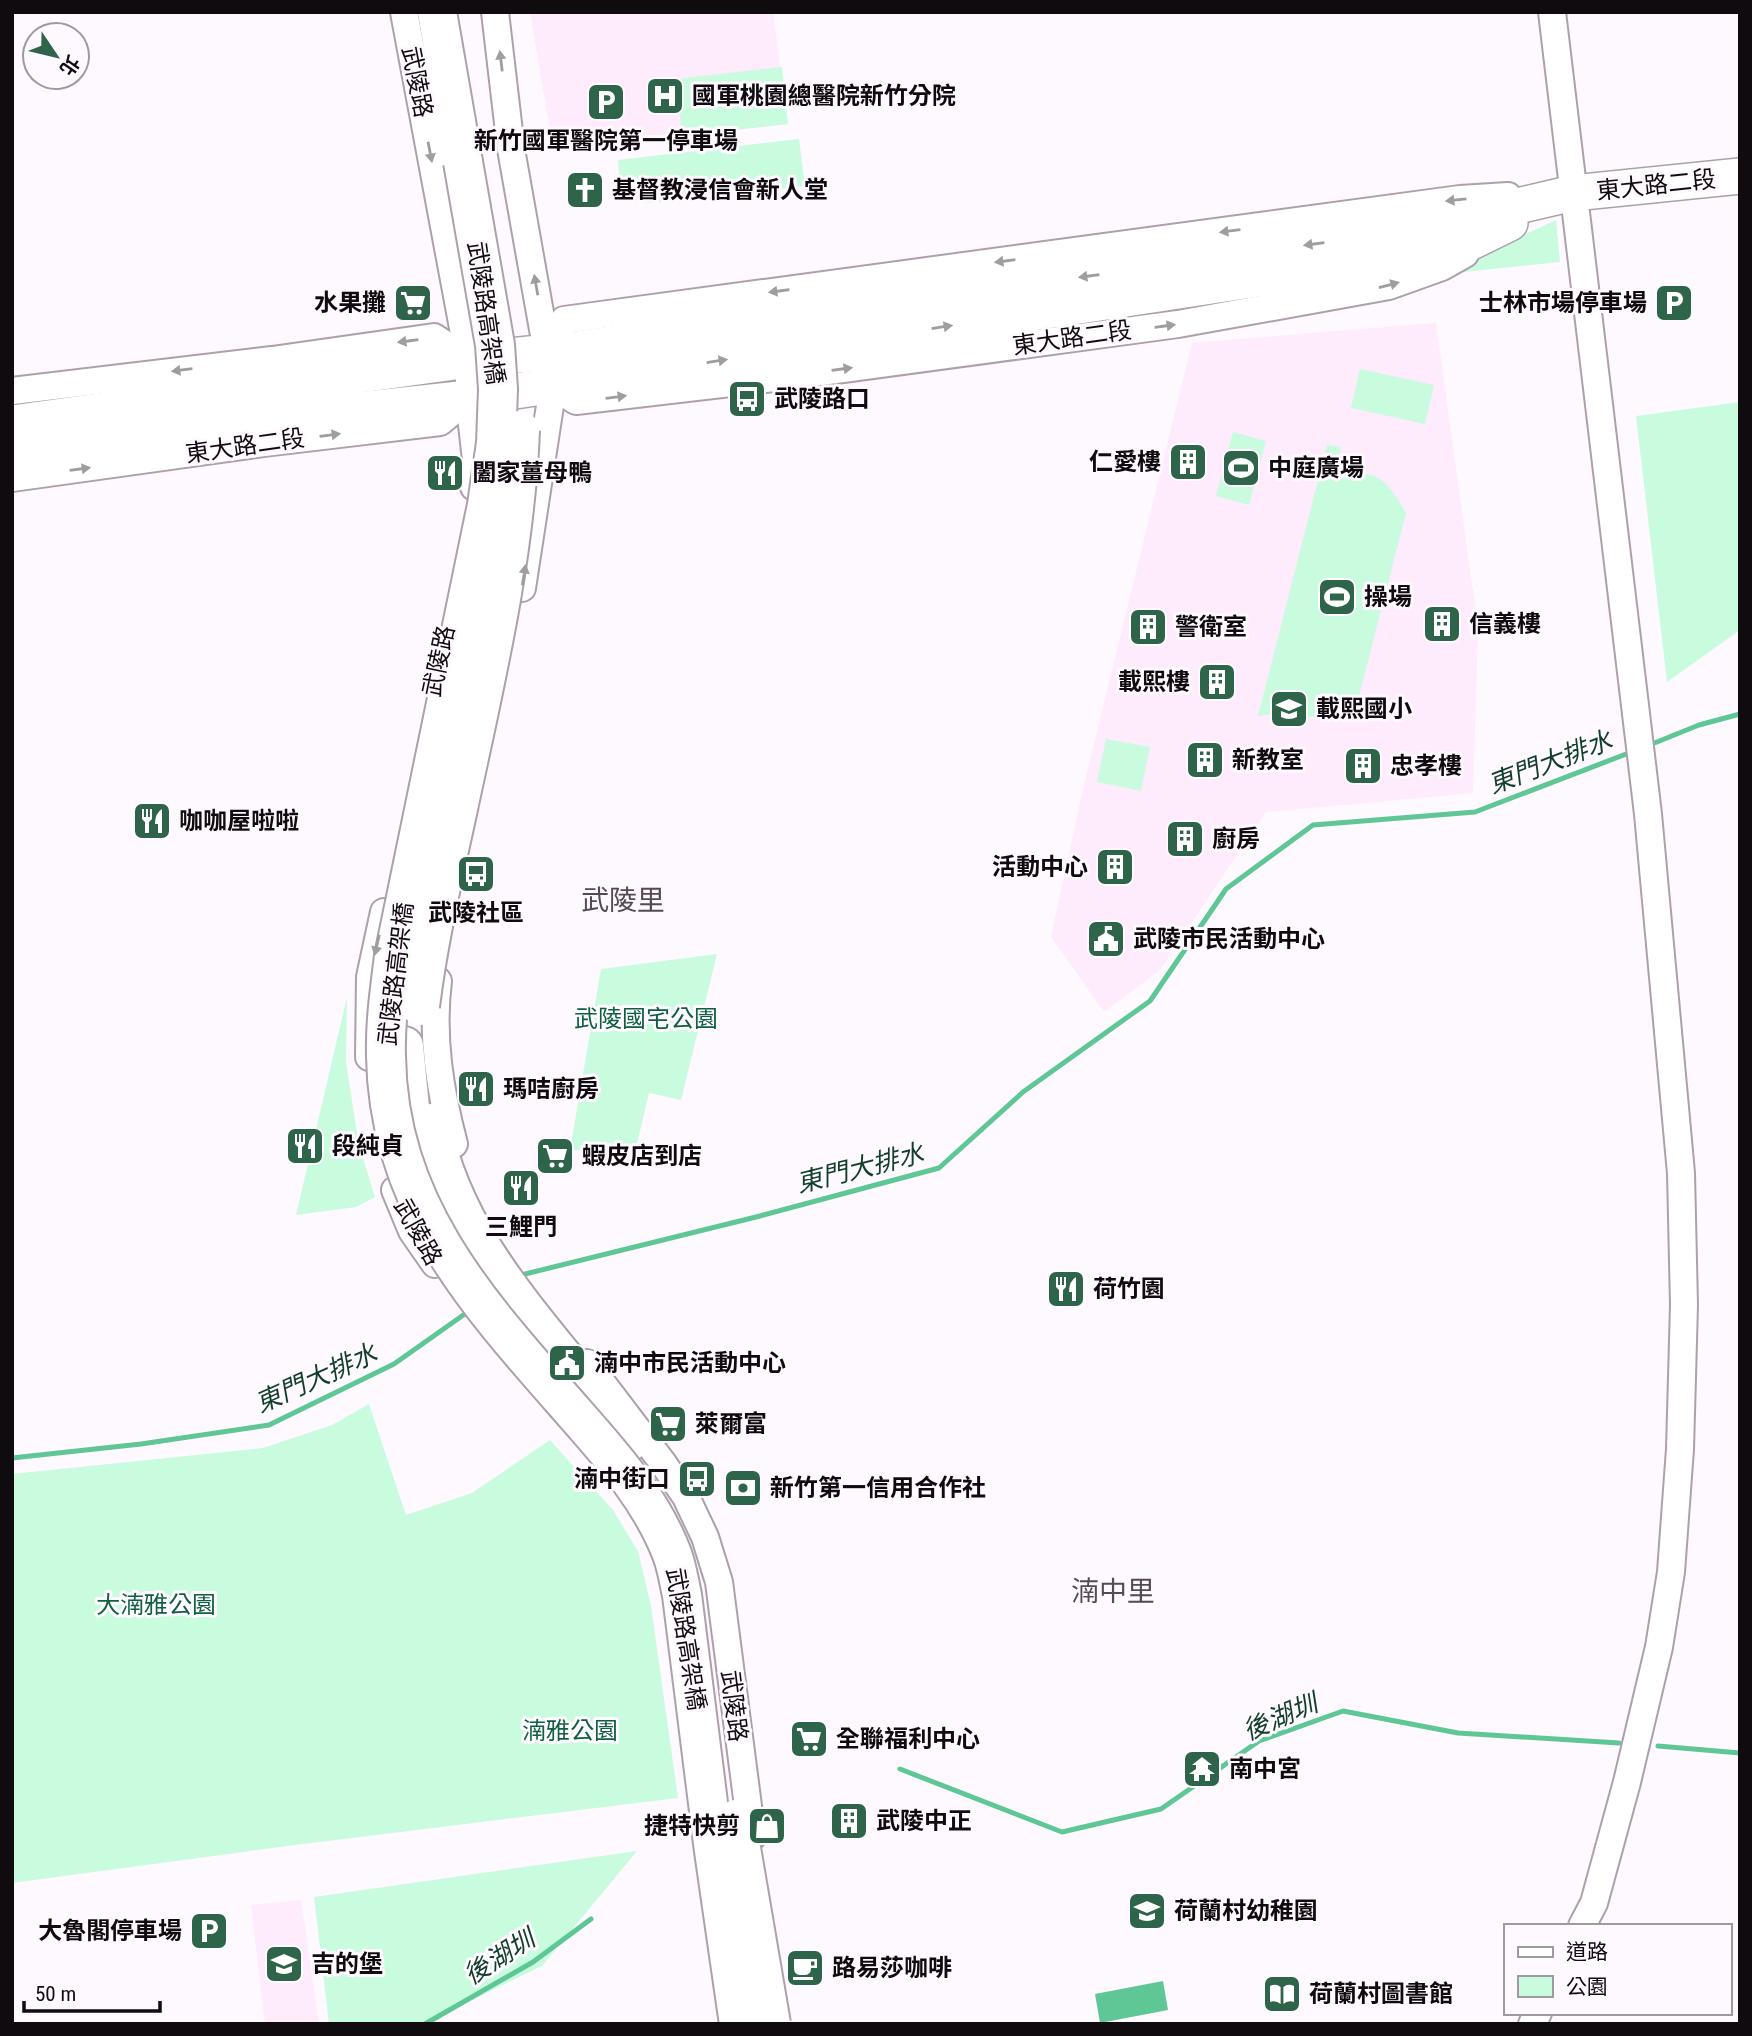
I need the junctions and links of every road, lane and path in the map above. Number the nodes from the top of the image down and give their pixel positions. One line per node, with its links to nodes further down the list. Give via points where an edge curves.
1 (404, 12): 9 (street, 武陵路, one-way to 9)
2 (437, 12): 6 (highway, 武陵路高架橋)
3 (453, 12): 6 (highway, 武陵路高架橋)
4 (495, 12): 10 (street, one-way to 4, via 511,149)
5 (1552, 12): 8 (street)
6 (471, 160): 21 (highway, 武陵路高架橋, bridge, via 495,345 496,443 394,956 387,1018 389,1100 413,1190 431,1230 466,1284 518,1348)
7 (1740, 176): 8 (main road, 東大路二段)
8 (1573, 193): 10 (main road, 東大路二段, via 1424,228); 10 (street, 東大路二段, one-way to 8, via 576,401 1178,324 1389,286 1442,267); 24 (street, via 1645,786 1681,1173 1684,1306 1671,1572 1659,1647 1628,1782 1594,1903)
9 (469, 360): 10 (main road, 東大路二段); 11 (street, one-way to 11, via 434,337); 12 (street, 武陵路); 13 (main road, 東大路二段)
10 (551, 369): 12 (main road, 東大路二段); 16 (street, one-way to 10, via 520,603)
11 (12, 391)
12 (469, 398): 14 (main road, 東大路二段); 15 (street, 東大路二段, one-way to 12, via 440,422); 17 (street, 武陵路, via 477,469)
13 (12, 423)
14 (12, 453)
15 (12, 478)
16 (500, 683): 18 (highway); 22 (street, 武陵路, via 436,996 444,1105 456,1153 503,1259 663,1463 705,1537 719,1582)
17 (434, 688): 18 (highway); 19 (street, 武陵路, one-way to 19, via 370,977 367,1023 376,1119 391,1178)
18 (451, 766): 21 (highway, bridge, via 408,966 403,1027 411,1118 454,1238 473,1269)
19 (412, 1231): 20 (street, via 478,1277); 23 (street, 武陵路, via 498,1347 624,1493 645,1528 664,1574)
20 (595, 1418)
21 (621, 1448): 27 (highway, 武陵路高架橋, bridge, via 673,1557 682,1595); 29 (highway, 武陵路高架橋, bridge, via 653,1469 679,1508 708,1585 739,1841)
22 (756, 1859): 25 (highway, via 742,1914); 30 (street, 武陵路)
23 (701, 1868): 25 (highway, via 732,1922); 26 (street)
24 (1583, 1924)
25 (743, 1953): 28 (highway)
26 (723, 2024)
27 (739, 2024)
28 (754, 2024)
29 (771, 2024)
30 (781, 2024)

